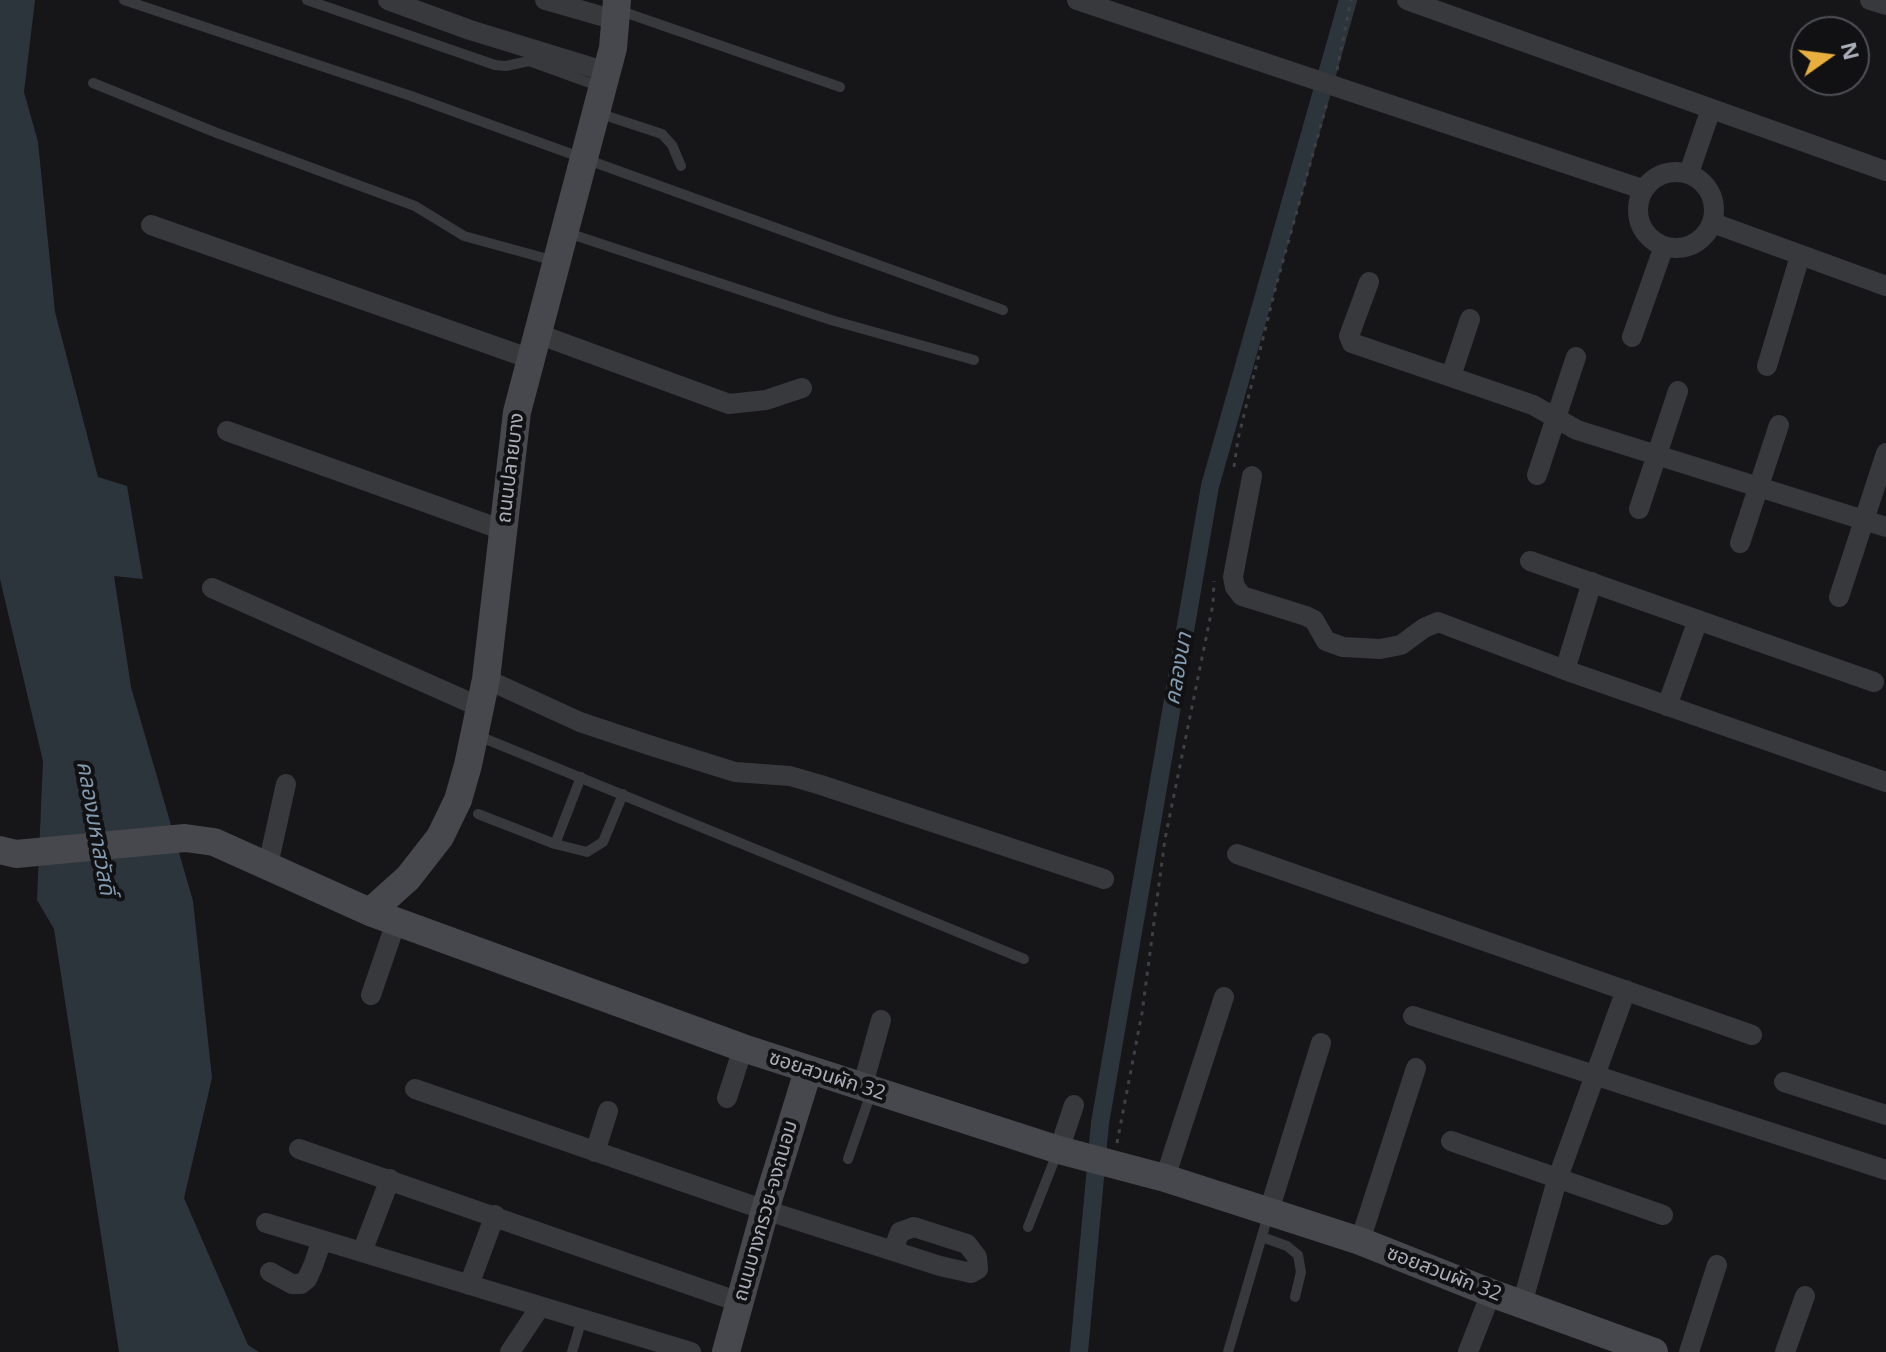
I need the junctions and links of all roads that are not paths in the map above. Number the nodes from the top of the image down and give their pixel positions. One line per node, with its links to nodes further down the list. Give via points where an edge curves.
1 (124, 0): 14 (lane)
2 (307, 0): 12 (lane, via 495,65 529,61)
3 (388, 0): 12 (street, via 470,30)
4 (545, 0): 9 (street)
5 (1077, 0): 18 (street)
6 (1407, 0): 13 (street)
7 (1870, 0): 8 (street)
8 (1886, 5)
9 (616, 10): 11 (lane); 12 (street, ถนนปลายบาง)
10 (93, 83): 24 (lane, via 415,206 464,236)
11 (840, 87)
12 (602, 91): 14 (street, ถนนปลายบาง); 15 (lane, via 662,134)
13 (1711, 109): 16 (street); 17 (street)
14 (584, 157): 21 (street, ถนนปลายบาง); 27 (lane)
15 (681, 166)
16 (1886, 171)
17 (1689, 173): 18 (street, via 1660,175); 19 (street, via 1711,193)
18 (1642, 189): 22 (street, via 1642,227)
19 (1713, 223): 22 (street, via 1693,245); 23 (street)
20 (151, 225): 30 (street)
21 (565, 232): 24 (street, ถนนปลายบาง); 32 (lane, via 831,320)
22 (1664, 246): 29 (street)
23 (1800, 256): 26 (street); 33 (street)
24 (557, 262): 30 (street, ถนนปลายบาง)
25 (1369, 282): 34 (street, via 1350,340)
26 (1886, 286)
27 (1003, 310)
28 (1470, 319): 34 (street)
29 (1632, 337)
30 (534, 346): 35 (street, via 729,404 766,400); 48 (street, ถนนปลายบาง, via 517,412)
31 (1576, 357): 37 (street)
32 (974, 360)
33 (1767, 366)
34 (1451, 376): 37 (street)
35 (802, 388)
36 (1678, 391): 41 (street)
37 (1556, 418): 41 (street, via 1577,430); 43 (street)
38 (1779, 425): 44 (street)
39 (227, 431): 48 (street)
40 (1886, 453): 46 (street)
41 (1657, 454): 44 (street); 45 (street)
42 (1243, 475): 55 (street, via 1233,577 1242,596 1314,620 1326,641 1343,647 1401,645 1438,622)
43 (1537, 475)
44 (1759, 486): 46 (street); 49 (street)
45 (1639, 509)
46 (1864, 520): 47 (street); 53 (street)
47 (1886, 527)
48 (503, 530): 58 (street, ถนนปลายบาง)
49 (1740, 543)
50 (1530, 561): 51 (street)
51 (1592, 582): 54 (street); 55 (street)
52 (212, 588): 58 (street)
53 (1839, 597)
54 (1698, 620): 56 (street); 57 (street)
55 (1565, 670): 57 (street)
56 (1874, 682)
57 (1667, 706): 60 (street)
58 (480, 707): 59 (lane); 68 (street, via 580,722 735,772 790,776); 69 (street, ถนนปลายบาง, via 458,800 440,837)
59 (581, 777): 62 (lane); 64 (lane)
60 (1886, 782)
61 (286, 784): 67 (street)
62 (623, 794): 64 (lane, via 603,842 594,850); 70 (lane)
63 (478, 814): 64 (lane)
64 (555, 844)
65 (8, 852): 67 (street, ซอยสวนผัก 32, via 185,838 214,842)
66 (1237, 854): 71 (street)
67 (268, 865): 69 (street, ซอยสวนผัก 32)
68 (1104, 879)
69 (383, 917): 72 (street); 78 (street, ซอยสวนผัก 32)
70 (1024, 959)
71 (1626, 990): 76 (street); 81 (street)
72 (371, 995)
73 (1224, 997): 95 (street)
74 (1413, 1016): 81 (street)
75 (881, 1020): 84 (street)
76 (1752, 1035)
77 (1321, 1043): 102 (street)
78 (743, 1048): 80 (street, ซอยสวนผัก 32); 85 (street)
79 (1416, 1068): 105 (street)
80 (808, 1071): 84 (street, ซอยสวนผัก 32); 98 (street, ถนนบางกรวย-จงถนอม)
81 (1593, 1074): 94 (street); 97 (street)
82 (1784, 1082): 88 (street)
83 (415, 1089): 92 (street)
84 (867, 1090): 91 (street, ซอยสวนผัก 32); 93 (lane)
85 (727, 1098)
86 (1074, 1105): 91 (street)
87 (608, 1111): 92 (street)
88 (1886, 1115)
89 (1451, 1141): 97 (street)
90 (299, 1149): 96 (street)
91 (1059, 1150): 95 (street, ซอยสวนผัก 32, via 1106,1156); 103 (lane)
92 (595, 1152): 98 (street)
93 (848, 1159)
94 (1886, 1170)
95 (1165, 1178): 102 (street, ซอยสวนผัก 32)
96 (390, 1179): 99 (street); 107 (street)
97 (1557, 1180): 100 (street); 115 (street)
98 (765, 1210): 106 (street); 114 (street, ถนนบางกรวย-จงถนอม)
99 (495, 1215): 110 (street); 114 (street)
100 (1663, 1215)
101 (266, 1223): 104 (street)
102 (1266, 1224): 105 (street, ซอยสวนผัก 32); 113 (lane, via 1298,1255 1301,1272); 123 (lane)
103 (1028, 1227)
104 (322, 1240): 107 (street); 109 (street, via 301,1284)
105 (1360, 1241): 111 (street, ซอยสวนผัก 32)
106 (893, 1250)
107 (362, 1252): 110 (street)
108 (1717, 1265): 126 (street)
109 (270, 1272)
110 (469, 1285): 116 (street)
111 (1491, 1293): 115 (street, ซอยสวนผัก 32); 124 (street)
112 (1805, 1296): 127 (street)
113 (1295, 1297)
114 (739, 1302): 119 (street, ถนนบางกรวย-จงถนอม)
115 (1522, 1304): 125 (street, ซอยสวนผัก 32)
116 (540, 1307): 117 (street); 120 (street)
117 (582, 1319): 118 (street); 121 (lane)
118 (643, 1345): 122 (street)
119 (731, 1351)
120 (510, 1352)
121 (572, 1352)
122 (691, 1352)
123 (1228, 1352)
124 (1468, 1352)
125 (1654, 1352)
126 (1689, 1352)
127 (1785, 1352)

